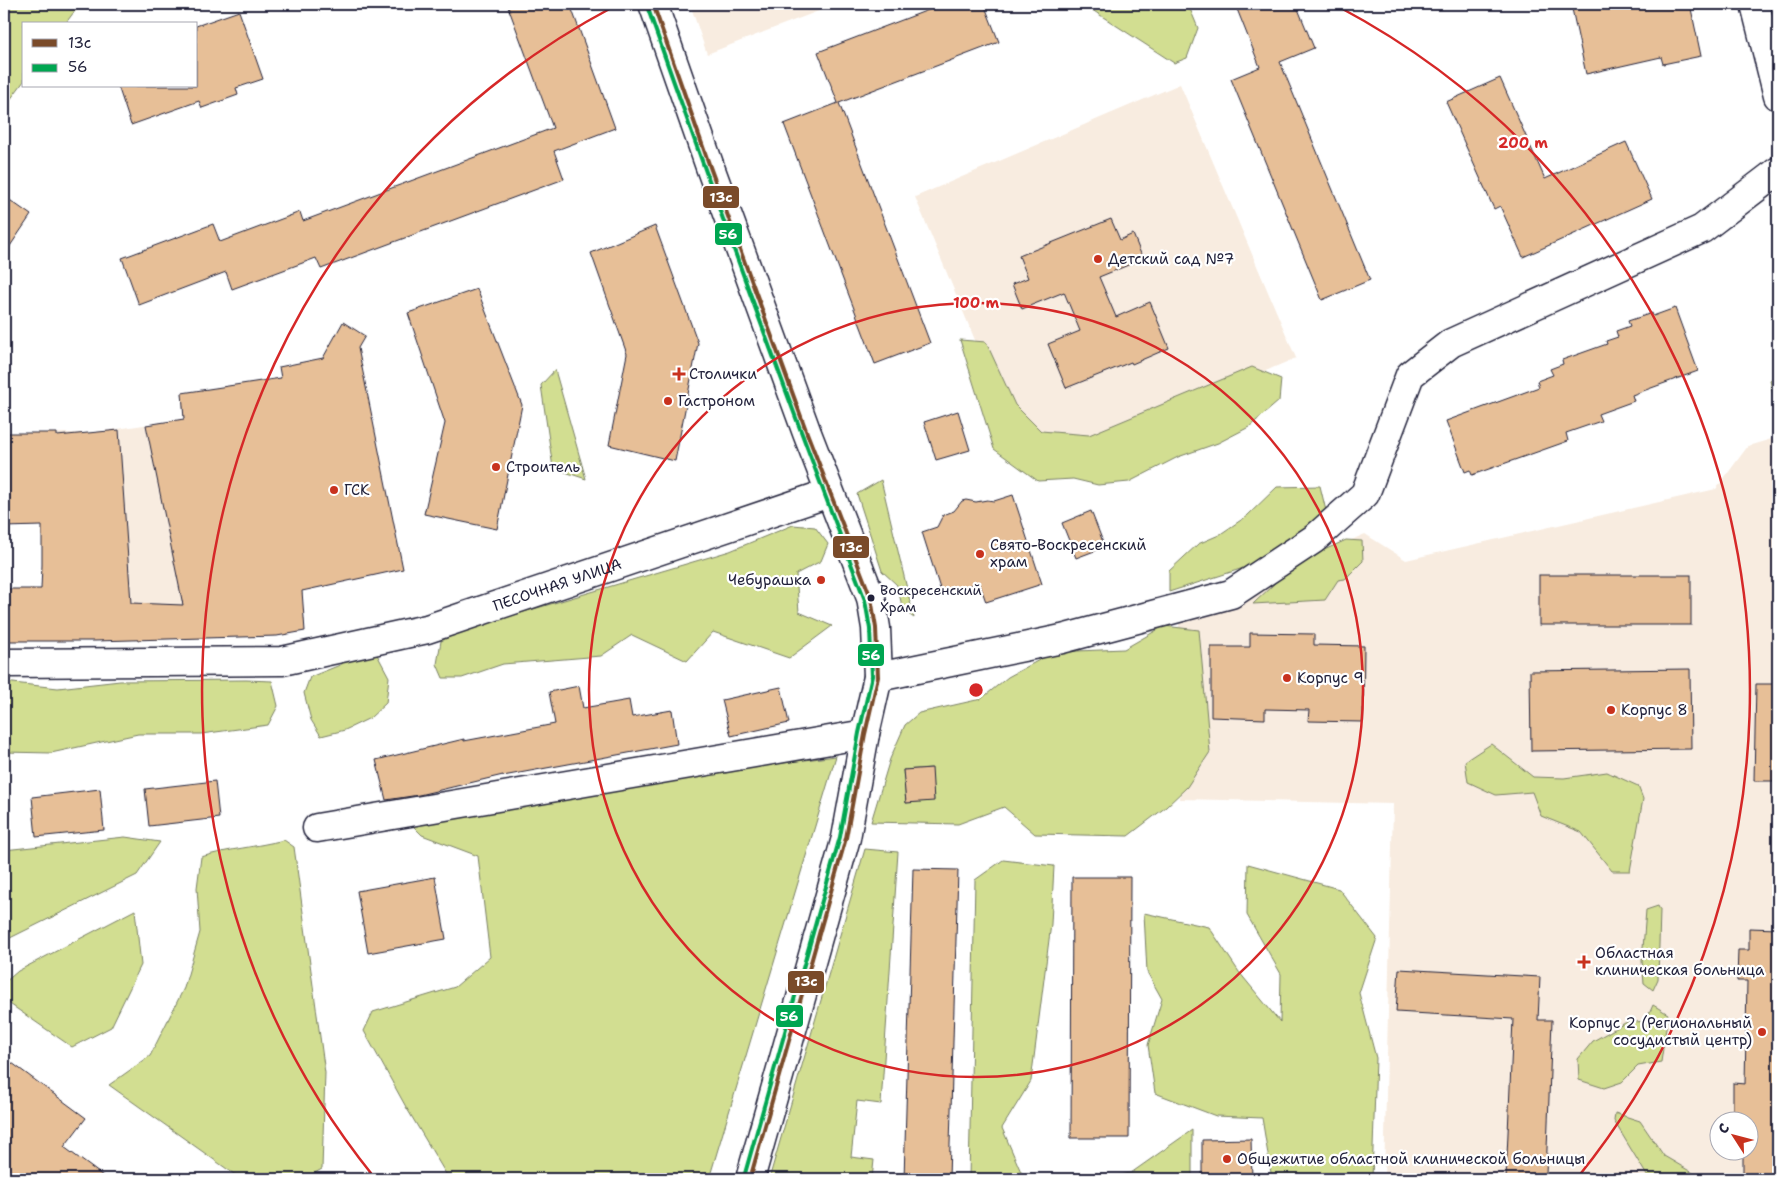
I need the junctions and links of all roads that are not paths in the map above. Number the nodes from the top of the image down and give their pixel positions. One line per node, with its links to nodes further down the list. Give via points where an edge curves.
1 (652, 4): 5 (street)
2 (1755, 4): 3 (street)
3 (1778, 96)
4 (1778, 171): 7 (street, via 1702,229 1444,348 1410,375 1364,494 1314,539 1231,594 1062,639)
5 (829, 493): 6 (street, ПЕСОЧНАЯ УЛИЦА, via 426,629 282,661); 7 (street, via 871,598)
6 (4, 663)
7 (878, 676): 8 (street)
8 (865, 734): 9 (street); 10 (street, via 846,838)
9 (317, 828)
10 (750, 1179)

